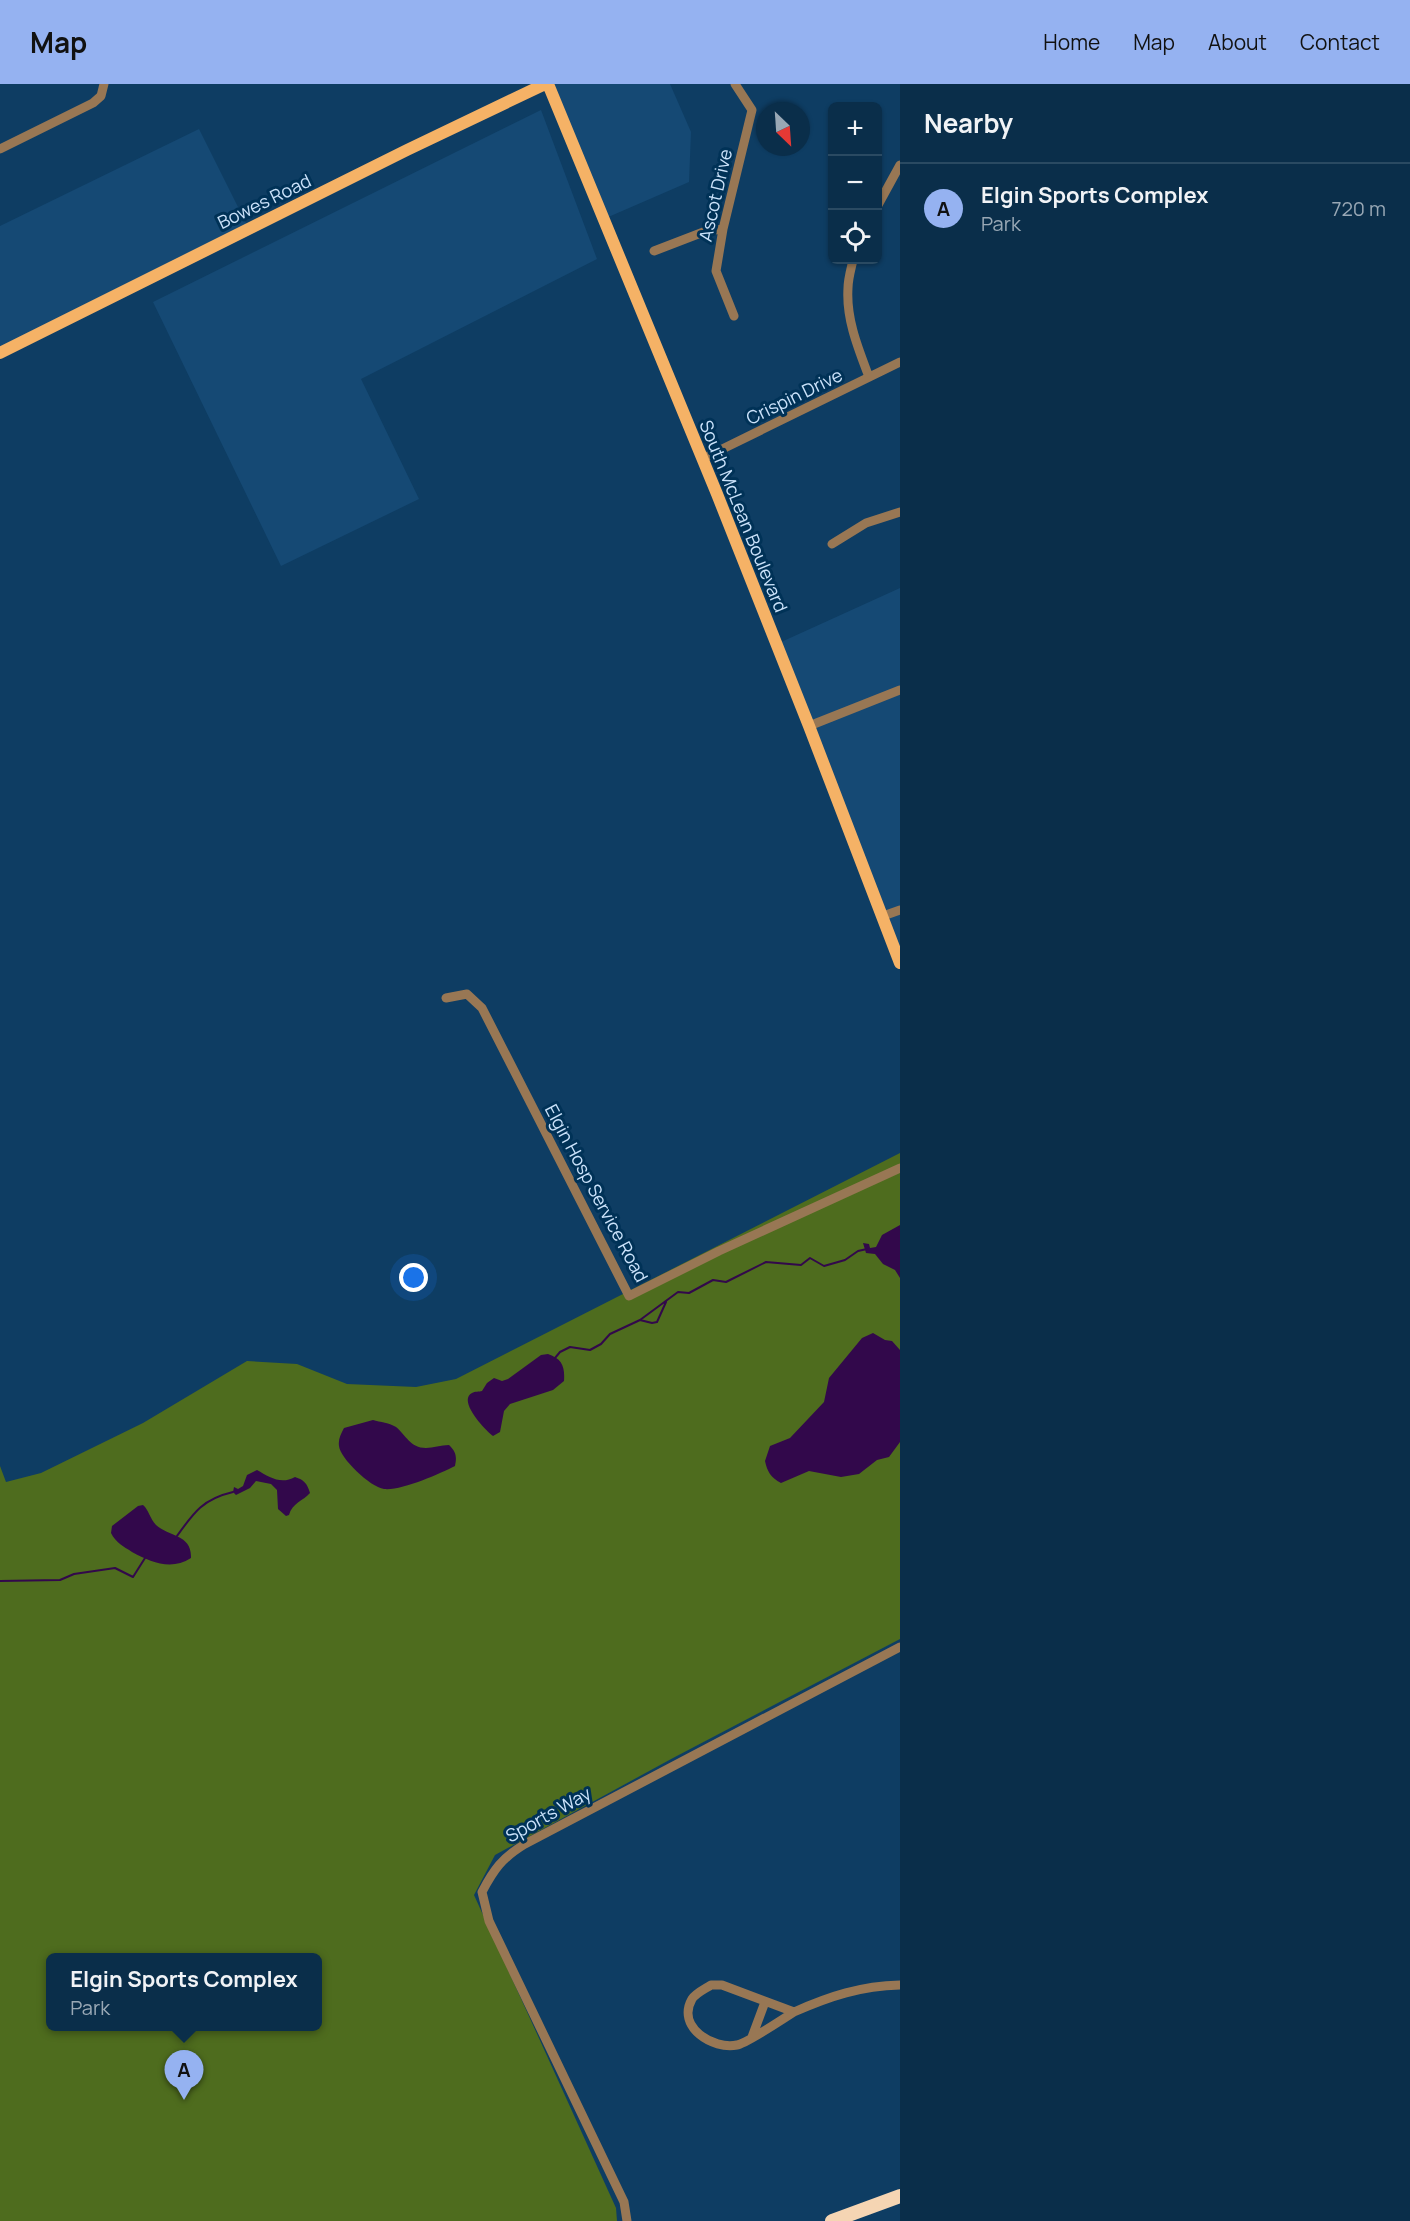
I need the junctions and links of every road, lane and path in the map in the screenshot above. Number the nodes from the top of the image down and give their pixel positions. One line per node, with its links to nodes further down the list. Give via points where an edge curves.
1 (104, 84): 4 (street, via 93,103)
2 (547, 84): 11 (main road, Bowes Road); 14 (main road, South McLean Boulevard)
3 (735, 84): 7 (street, Ascot Drive, via 752,110)
4 (0, 149)
5 (900, 165): 6 (street)
6 (882, 198)
7 (723, 230): 8 (street, via 706,231); 10 (street, Ascot Drive, via 716,271)
8 (654, 251)
9 (852, 264): 13 (street, via 849,313)
10 (734, 316)
11 (0, 353)
12 (900, 362): 13 (street, Crispin Drive)
13 (869, 377): 14 (street, Crispin Drive)
14 (702, 459): 18 (main road, South McLean Boulevard)
15 (900, 512): 16 (street, via 866,523)
16 (832, 544)
17 (900, 690): 18 (street)
18 (809, 726): 20 (main road, South McLean Boulevard)
19 (900, 910): 20 (street)
20 (883, 916): 21 (main road, South McLean Boulevard)
21 (900, 963)
22 (446, 998): 23 (street, Elgin Hosp Service Road, via 467,994 482,1008 629,1296)
23 (900, 1168)
24 (900, 1647): 30 (street, Sports Way, via 525,1844 494,1869 482,1892 489,1921 624,2202)
25 (900, 1984): 27 (street, via 832,1995)
26 (765, 2002): 27 (street); 28 (street); 28 (street, via 722,1985 711,1985 692,1999 688,2014 691,2026 703,2038 725,2046 740,2045)
27 (794, 2012): 28 (street)
28 (752, 2037)
29 (900, 2196): 31 (highway)
30 (627, 2221)
31 (832, 2221)

